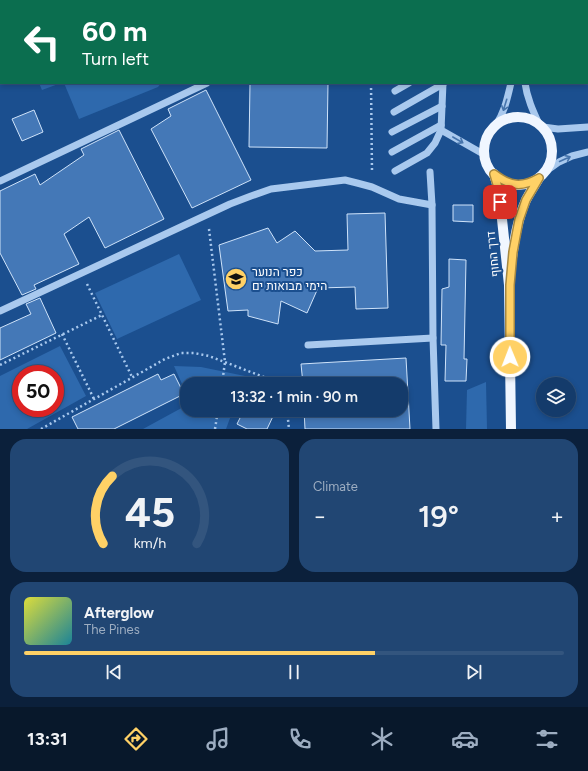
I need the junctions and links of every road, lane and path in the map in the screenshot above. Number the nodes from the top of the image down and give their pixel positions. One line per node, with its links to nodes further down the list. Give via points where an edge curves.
1 (205, 84): 22 (street)
2 (371, 84): 23 (path)
3 (407, 84): 7 (street)
4 (443, 84): 8 (street); 9 (street)
5 (511, 84): 10 (street, one-way to 10, via 506,106)
6 (525, 84): 11 (street, via 532,108)
7 (395, 91)
8 (442, 106): 12 (street); 14 (street)
9 (394, 112)
10 (496, 126): 11 (main road, via 516,117 535,121); 17 (main road, via 485,144)
11 (541, 126): 13 (street, via 558,129); 21 (main road, via 549,135 552,144 550,163)
12 (441, 127): 15 (street); 17 (street, one-way to 17); 18 (street, via 428,153)
13 (588, 127)
14 (392, 132)
15 (392, 152)
16 (588, 152): 21 (street, one-way to 16, via 559,162)
17 (485, 155): 20 (main road)
18 (395, 172)
19 (430, 172): 24 (street)
20 (494, 174): 21 (main road, via 503,181 514,184 531,182); 27 (main road, דרך החוף, via 499,191)
21 (542, 175): 27 (main road, דרך החוף, via 526,200 519,220)
22 (0, 181)
23 (372, 188): 24 (street, via 399,199); 25 (street, via 345,180 271,190 244,198)
24 (432, 204): 31 (street)
25 (208, 214): 26 (street); 33 (path)
26 (81, 273): 28 (street); 29 (path)
27 (510, 285): 45 (main road, דרך החוף)
28 (0, 311)
29 (102, 315): 30 (path); 35 (path)
30 (62, 334): 34 (path); 38 (path)
31 (433, 338): 32 (street); 44 (street)
32 (308, 345)
33 (225, 362): 35 (path, via 209,356 181,353 165,358); 36 (path); 37 (path)
34 (0, 365)
35 (132, 377): 38 (path)
36 (223, 377)
37 (264, 377)
38 (94, 399): 41 (path)
39 (217, 417): 42 (path)
40 (288, 417): 43 (path)
41 (41, 429)
42 (215, 429)
43 (289, 429)
44 (436, 429)
45 (511, 429)

